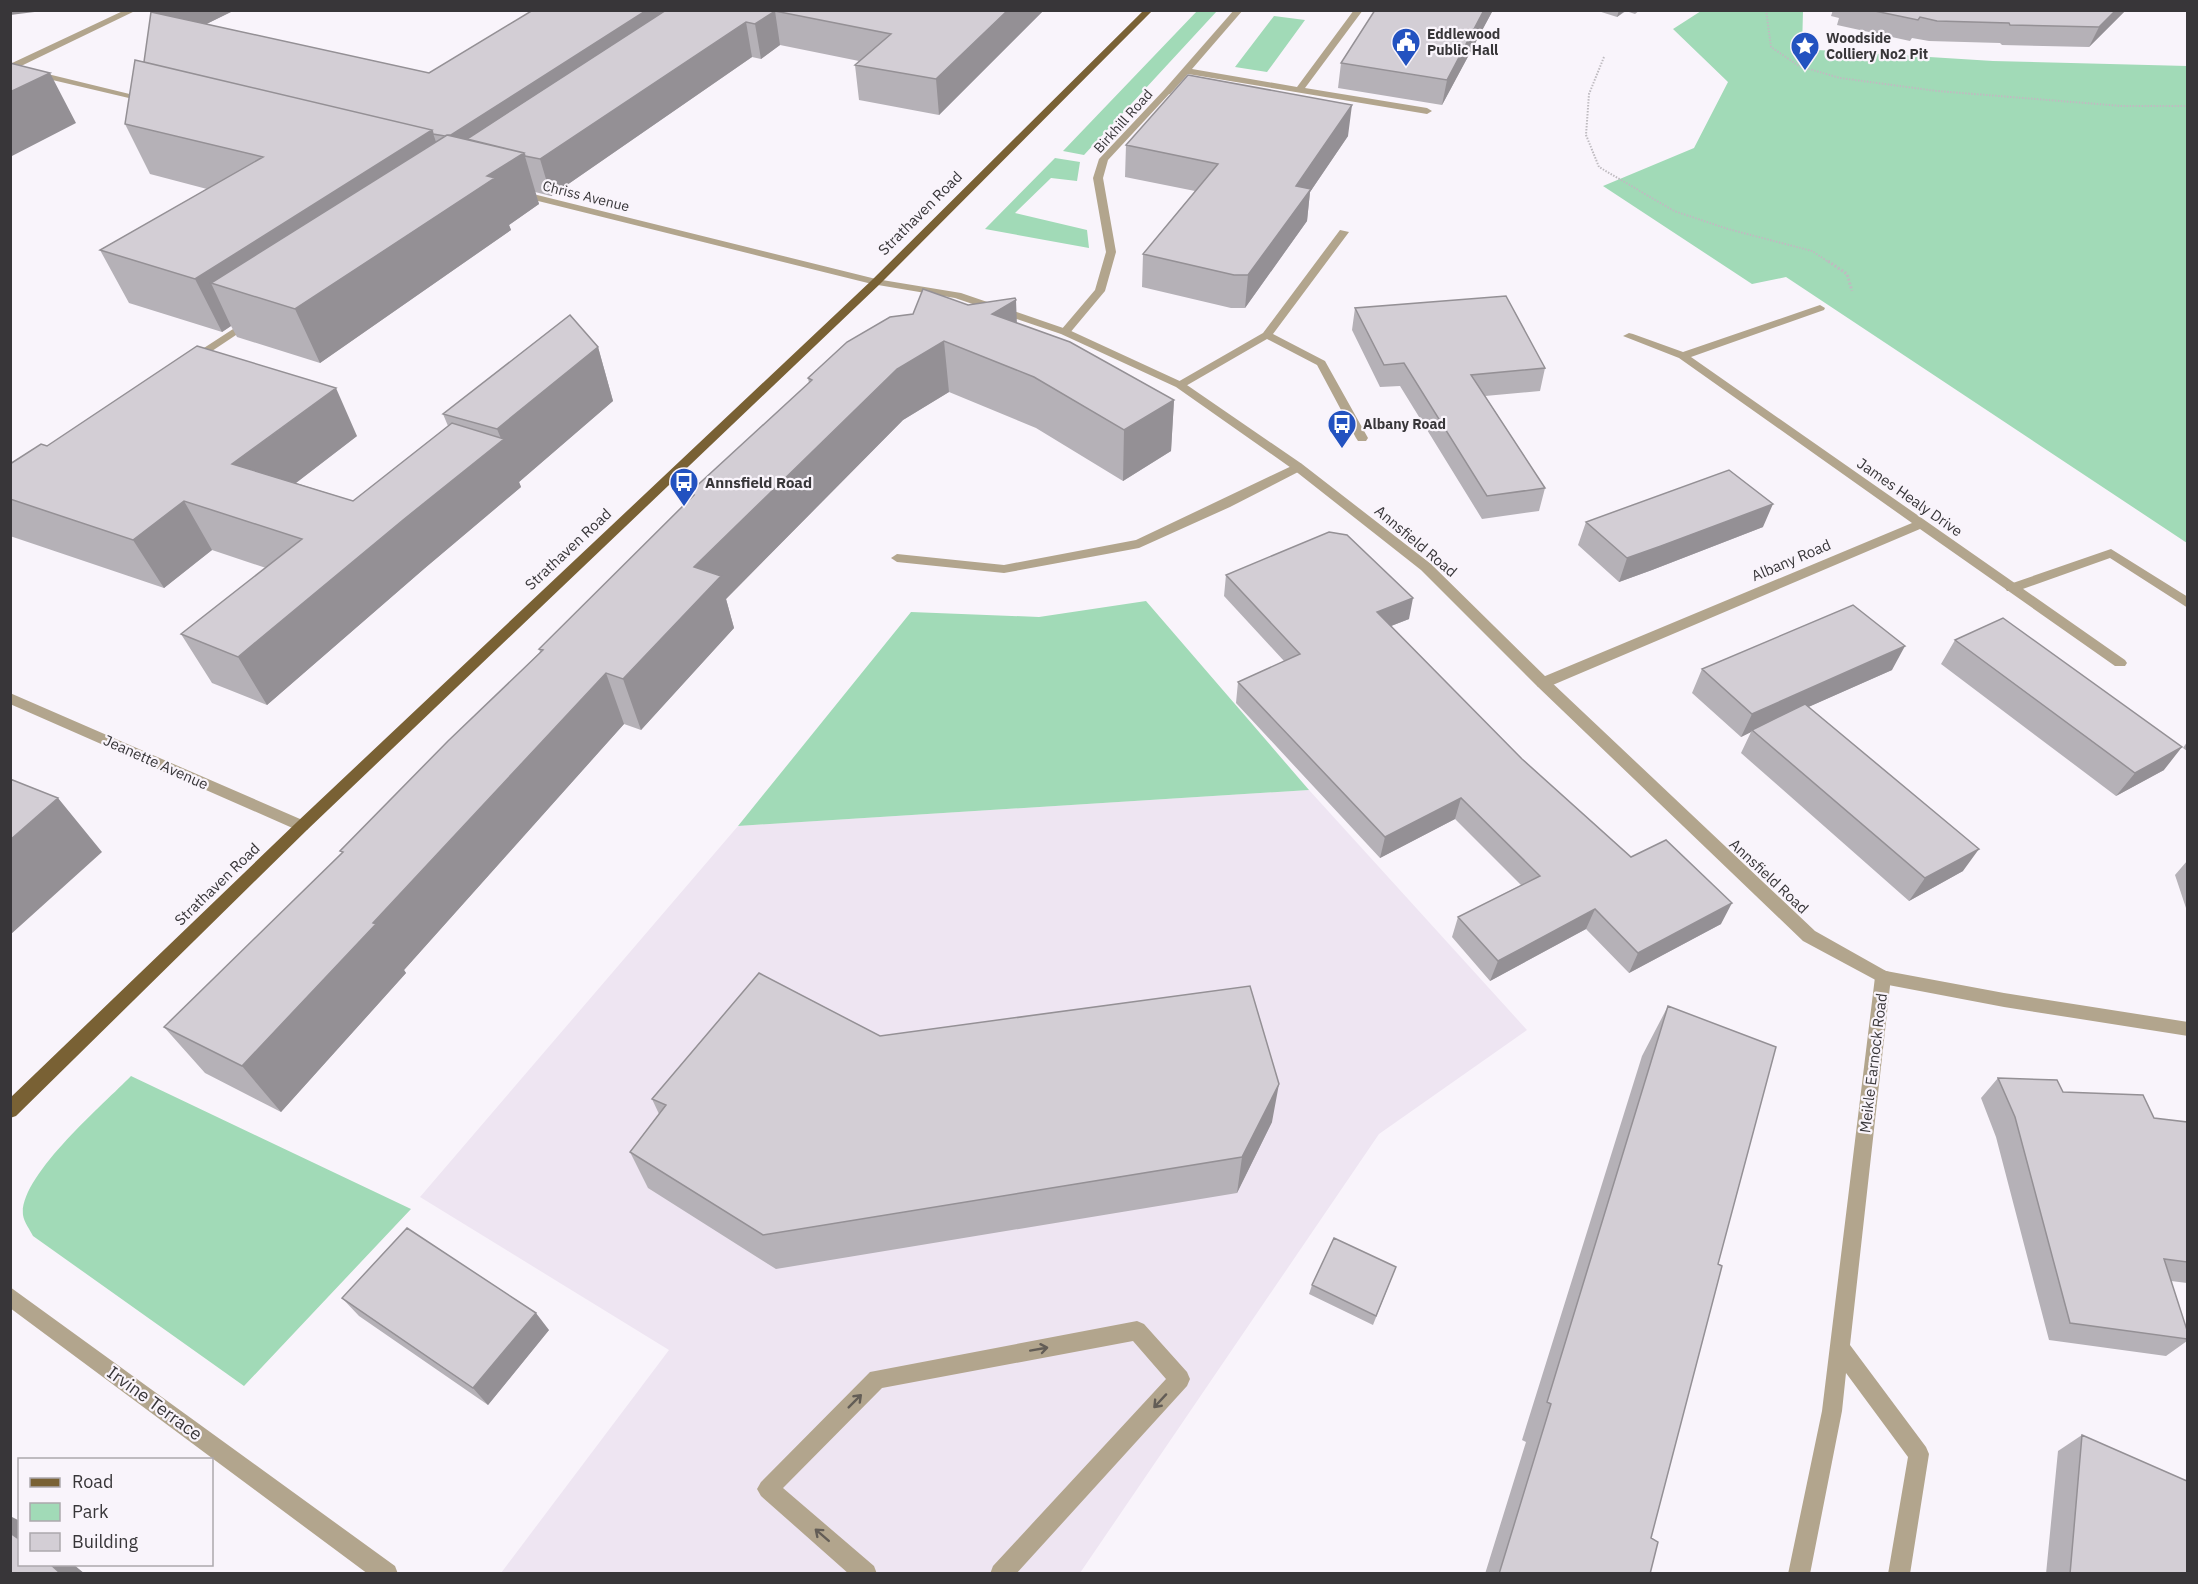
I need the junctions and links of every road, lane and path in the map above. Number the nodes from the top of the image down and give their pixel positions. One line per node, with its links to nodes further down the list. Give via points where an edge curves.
1 (133, 10): 7 (street)
2 (1149, 10): 15 (main road, Strathaven Road)
3 (1239, 10): 8 (street, Birkhill Road)
4 (1359, 10): 9 (street)
5 (1766, 10): 11 (path, via 1771,47 1799,66 1840,78 1937,91 2122,106)
6 (1604, 57): 16 (path, via 1589,94 1586,135 1599,167 1674,211 1812,251 1847,274 1852,292)
7 (11, 67): 10 (street)
8 (1187, 71): 9 (street); 18 (street, Birkhill Road, via 1104,159 1098,178 1111,252 1100,291)
9 (1300, 89): 12 (street)
10 (155, 102)
11 (2187, 106)
12 (1427, 111)
13 (508, 190): 15 (street, Chriss Avenue)
14 (1344, 232): 19 (street)
15 (876, 282): 18 (street, Annsfield Road, via 957,295); 33 (main road, Strathaven Road)
16 (1820, 308): 21 (street)
17 (256, 317): 22 (street)
18 (1065, 332): 23 (street, Annsfield Road)
19 (1267, 335): 23 (street); 24 (street, via 1321,363)
20 (1629, 336): 21 (street, James Healy Drive)
21 (1683, 356): 26 (street, James Healy Drive)
22 (188, 363)
23 (1180, 384): 25 (street, Annsfield Road)
24 (1362, 438)
25 (1298, 467): 27 (street, via 1139,544 1004,569); 31 (street, Annsfield Road, via 1426,567)
26 (1920, 524): 28 (street, James Healy Drive); 31 (street, Albany Road)
27 (897, 558)
28 (2012, 588): 29 (street, via 2111,554); 30 (street, James Healy Drive)
29 (2187, 604)
30 (2120, 663)
31 (1543, 683): 34 (street, Annsfield Road, via 1809,936)
32 (10, 698): 33 (street, Jeanette Avenue)
33 (302, 826): 36 (main road, Strathaven Road)
34 (1883, 978): 35 (street, Meikle Earnock Road); 38 (street, Meikle Earnock Road)
35 (2187, 1029)
36 (10, 1110)
37 (10, 1296): 39 (street, Irvine Terrace)
38 (1840, 1348): 42 (street, Meikle Earnock Road, via 1832,1411); 43 (street, via 1919,1454)
39 (387, 1574)
40 (866, 1574): 41 (street, one-way to 41, via 768,1489 878,1378 1137,1330 1180,1380)
41 (1001, 1574)
42 (1799, 1574)
43 (1899, 1574)

